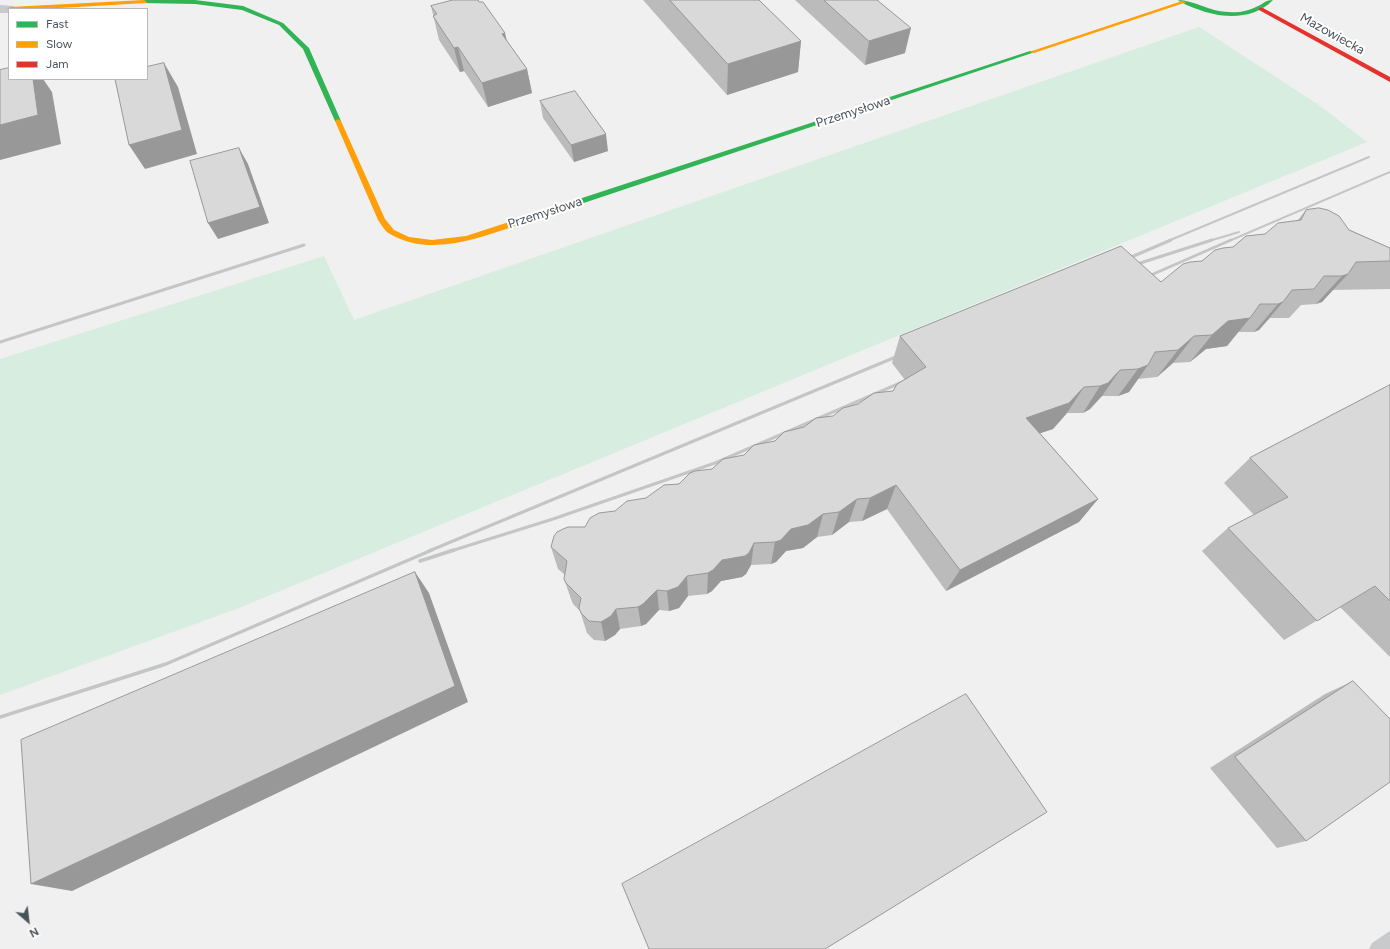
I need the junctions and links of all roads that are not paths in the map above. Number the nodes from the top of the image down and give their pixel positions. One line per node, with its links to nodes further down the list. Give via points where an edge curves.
1 (1270, 0): 4 (street)
2 (1183, 1): 3 (street, Przemysłowa, via 467,239 432,243 391,232 382,220 306,48 281,24 243,8 195,2 158,1); 4 (street, via 1196,8 1224,14)
3 (28, 8)
4 (1261, 9): 5 (street, Mazowiecka)
5 (1390, 80)
6 (1390, 940): 7 (lane)
7 (1378, 949)

